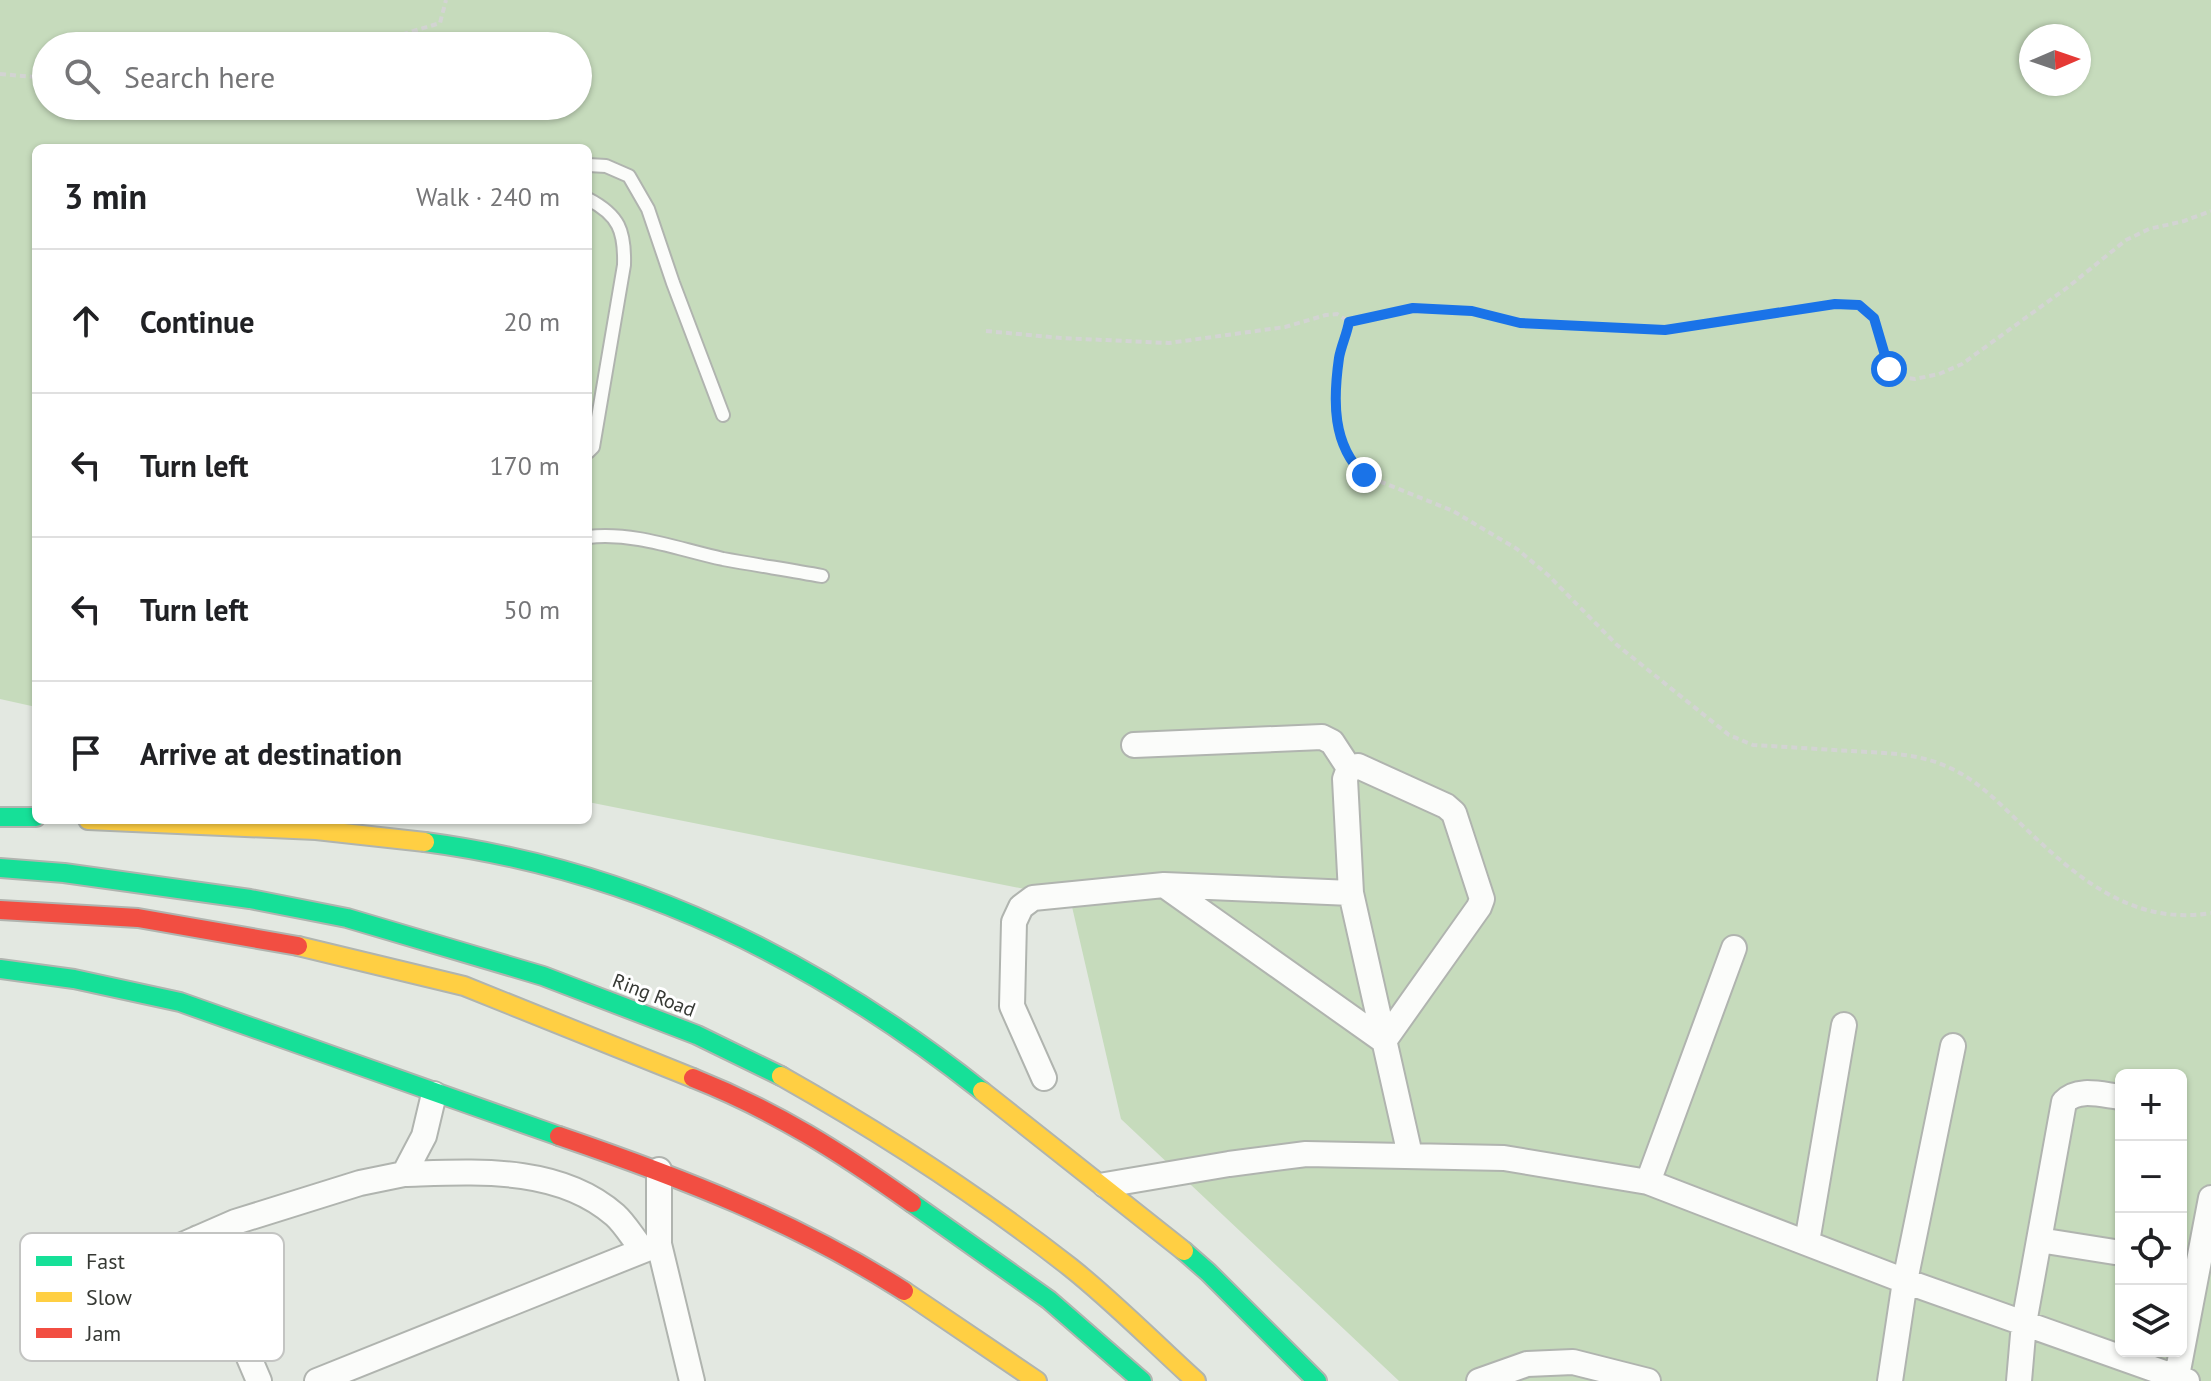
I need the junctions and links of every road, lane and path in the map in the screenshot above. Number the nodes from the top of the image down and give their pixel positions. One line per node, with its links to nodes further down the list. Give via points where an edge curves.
1 (446, 0): 2 (path, via 440,23)
2 (410, 32)
3 (0, 74): 4 (path)
4 (32, 77)
5 (592, 165): 10 (lane, via 629,176 648,209)
6 (592, 201): 11 (lane, via 619,224 625,244)
7 (2211, 211): 8 (path, via 2126,240 1962,364 1915,379 1889,369 1874,318 1859,305 1835,304 1665,330 1520,323 1472,311 1413,308)
8 (1349, 322): 9 (path, via 1337,314 1326,315 1285,327 1169,343); 23 (path, via 1336,409 1351,463 1364,475 1453,511 1517,549 1617,645 1729,735 1753,745 1925,758 1985,789 2105,894 2161,914)
9 (986, 331)
10 (723, 415)
11 (592, 448)
12 (592, 537): 13 (lane, via 638,537)
13 (822, 576)
14 (1134, 745): 15 (street, via 1322,737 1332,742)
15 (1349, 768): 21 (street, via 1345,779); 27 (street, via 1358,766 1454,813 1482,899)
16 (0, 817): 17 (main road)
17 (32, 817)
18 (228, 824): 36 (main road, via 459,847 610,883 701,918 797,964 899,1027)
19 (0, 868): 53 (main road, Ring Road, via 250,899 347,918 543,976 697,1035 869,1125 972,1193 1072,1269)
20 (1164, 885): 21 (street); 27 (street); 29 (street, via 1033,898 1021,907 1014,922 1012,1006)
21 (1351, 893): 27 (street)
22 (0, 910): 52 (main road, via 138,918 300,946 449,982 748,1100 842,1153 1049,1300)
23 (2211, 913)
24 (1734, 948): 35 (street)
25 (0, 969): 30 (main road, via 180,1002)
26 (1844, 1025): 40 (street)
27 (1384, 1041): 32 (street)
28 (1953, 1046): 44 (street)
29 (1044, 1078)
30 (434, 1094): 33 (main road); 34 (street, via 424,1136)
31 (2115, 1096): 39 (street, via 2080,1093 2064,1102)
32 (1410, 1155): 35 (street, via 1504,1158); 36 (street, via 1306,1154)
33 (659, 1170): 41 (street); 51 (main road, via 766,1214 887,1280)
34 (404, 1174): 38 (street, via 360,1183); 41 (street, via 482,1172 554,1184 585,1195)
35 (1648, 1182): 40 (street)
36 (1105, 1185): 54 (main road, via 1208,1272)
37 (2211, 1198): 43 (street)
38 (210, 1233)
39 (2039, 1240): 42 (street); 45 (street)
40 (1807, 1242): 44 (street)
41 (651, 1247): 49 (street); 50 (street)
42 (2115, 1252)
43 (2197, 1265): 47 (street)
44 (1905, 1281): 45 (street); 57 (street)
45 (2024, 1323): 47 (street); 58 (street)
46 (250, 1361): 48 (street)
47 (2182, 1378)
48 (259, 1381)
49 (317, 1381)
50 (691, 1381)
51 (1037, 1381)
52 (1142, 1381)
53 (1196, 1381)
54 (1317, 1381)
55 (1479, 1381): 56 (street, via 1527,1364 1573,1362)
56 (1648, 1381)
57 (1890, 1381)
58 (2019, 1381)

